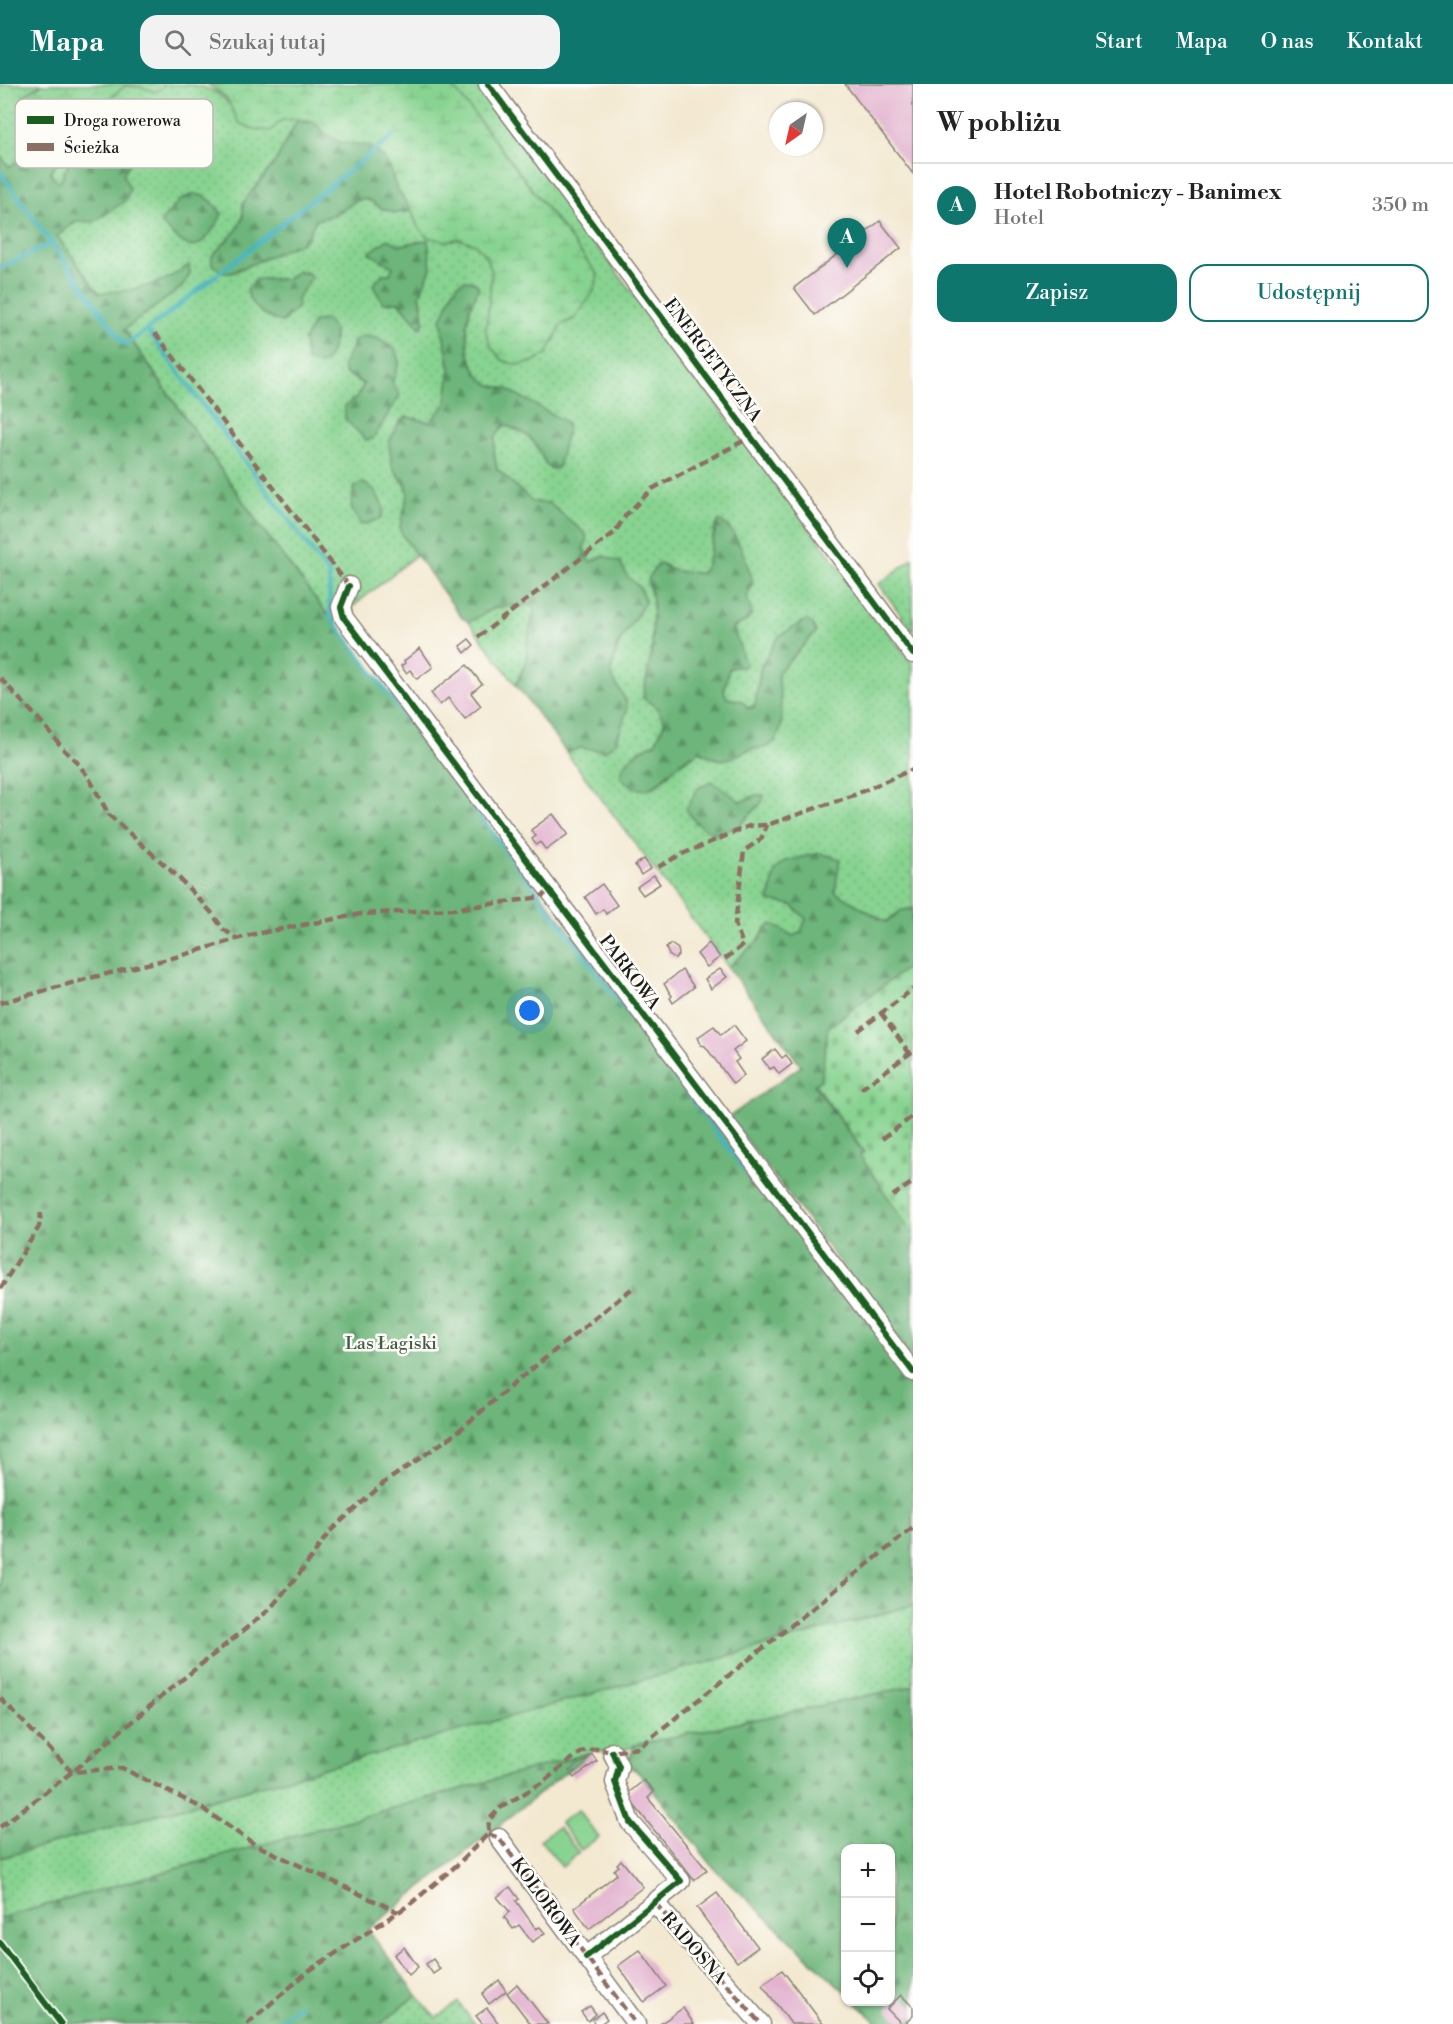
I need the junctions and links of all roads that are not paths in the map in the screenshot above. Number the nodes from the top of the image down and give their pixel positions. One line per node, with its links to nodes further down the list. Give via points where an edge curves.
1 (488, 84): 3 (street, ENERGETYCZNA)
2 (349, 586): 4 (street, PARKOWA, via 341,607 344,618)
3 (913, 654)
4 (913, 1372)
5 (612, 1752): 7 (street, RADOSNA, via 619,1766 615,1782 630,1822 681,1881)
6 (499, 1838): 8 (street, KOLOROWA)
7 (655, 1903): 8 (street); 10 (street, RADOSNA)
8 (586, 1957): 9 (street, KOLOROWA)
9 (636, 2024)
10 (761, 2024)

